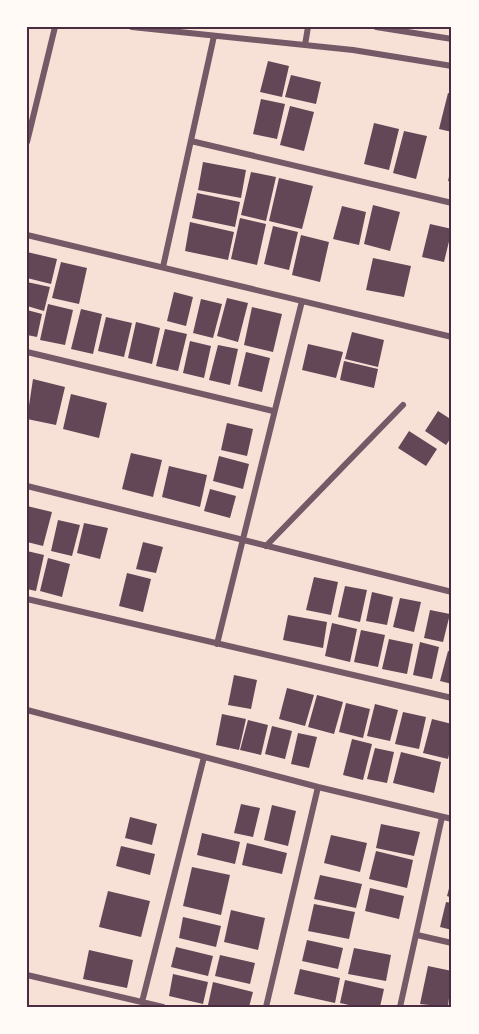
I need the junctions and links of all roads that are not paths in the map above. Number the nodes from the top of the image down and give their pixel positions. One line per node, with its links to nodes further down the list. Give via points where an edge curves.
1 (55, 27): 10 (street)
2 (132, 27): 5 (street)
3 (308, 27): 7 (street)
4 (376, 27): 6 (street)
5 (214, 36): 7 (street); 9 (street)
6 (452, 39)
7 (306, 45): 8 (street)
8 (452, 66)
9 (191, 141): 11 (street); 13 (street)
10 (27, 142)
11 (452, 203)
12 (27, 235): 13 (street)
13 (163, 267): 14 (street)
14 (302, 301): 15 (street); 18 (street)
15 (452, 337)
16 (27, 352): 18 (street)
17 (403, 405): 21 (street)
18 (273, 411): 20 (street)
19 (27, 486): 20 (street)
20 (243, 539): 21 (street); 24 (street)
21 (266, 546): 22 (street)
22 (452, 592)
23 (27, 599): 24 (street)
24 (217, 644): 25 (street)
25 (452, 698)
26 (27, 710): 27 (street)
27 (204, 757): 28 (street); 34 (street)
28 (318, 787): 29 (street); 36 (street)
29 (442, 817): 30 (street); 31 (street)
30 (452, 819)
31 (417, 935): 32 (street); 37 (street)
32 (452, 943)
33 (27, 975): 34 (street)
34 (142, 1002): 35 (street)
35 (163, 1007)
36 (266, 1007)
37 (400, 1007)

